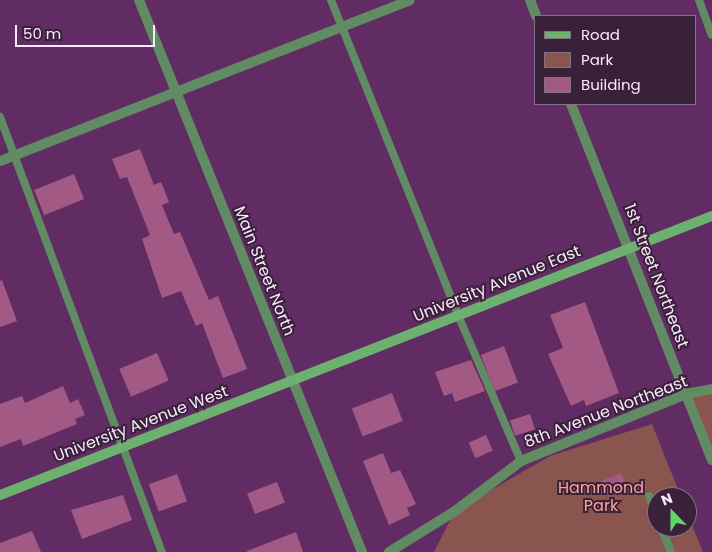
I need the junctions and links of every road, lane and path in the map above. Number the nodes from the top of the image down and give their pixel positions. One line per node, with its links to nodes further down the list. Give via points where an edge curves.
1 (139, 0): 9 (street, Main Street North)
2 (331, 0): 7 (lane)
3 (410, 0): 7 (street)
4 (530, 0): 6 (street)
5 (698, 0): 8 (lane)
6 (536, 15)
7 (343, 28): 9 (street); 16 (lane)
8 (712, 35)
9 (176, 93): 12 (street); 17 (street, Main Street North)
10 (571, 105): 15 (street, 1st Street Northeast)
11 (0, 117): 12 (lane)
12 (15, 155): 13 (street); 20 (lane)
13 (0, 160)
14 (712, 216): 15 (street, University Avenue East)
15 (629, 248): 16 (street, University Avenue East); 19 (street, 1st Street Northeast)
16 (458, 315): 17 (street, University Avenue East); 22 (lane)
17 (293, 381): 20 (street, University Avenue West); 26 (street, Main Street North)
18 (712, 389): 19 (street, 8th Avenue Northeast)
19 (686, 394): 21 (street, 1st Street Northeast); 22 (street, 8th Avenue Northeast)
20 (122, 448): 23 (street, University Avenue West); 25 (lane)
21 (712, 460)
22 (521, 461): 27 (street, 8th Avenue Northeast, via 455,511)
23 (0, 495)
24 (665, 537): 28 (lane)
25 (162, 552)
26 (362, 552)
27 (389, 552)
28 (671, 552)

